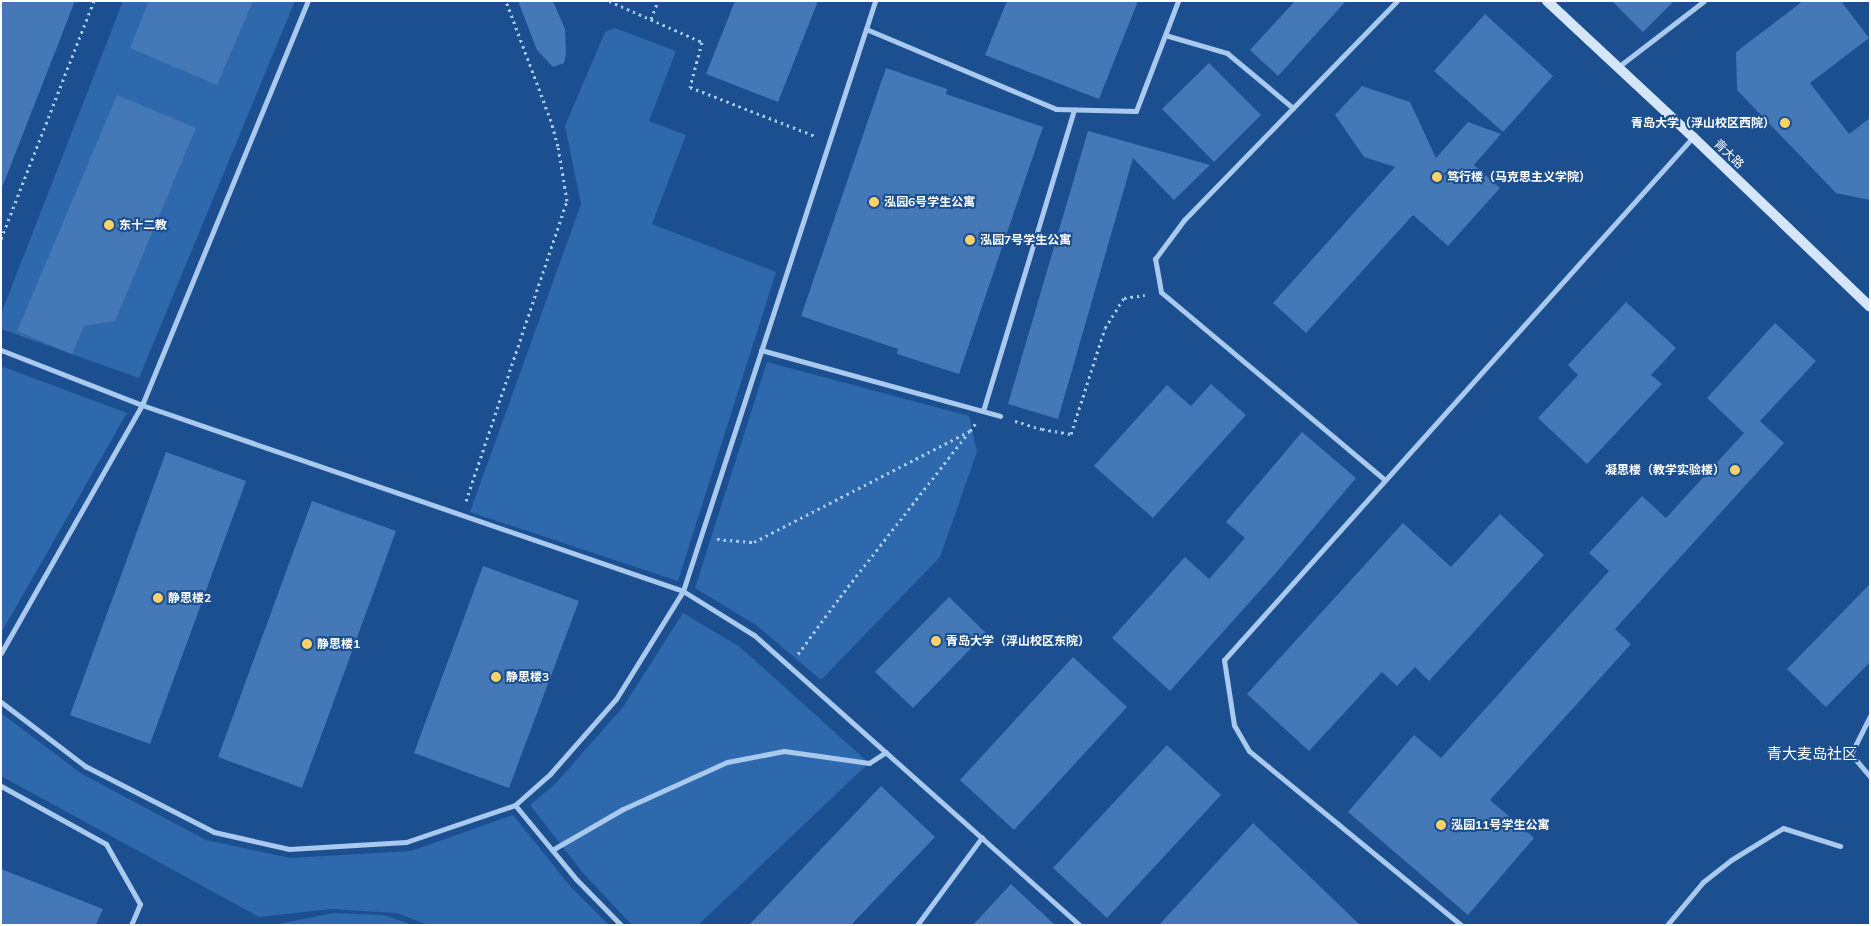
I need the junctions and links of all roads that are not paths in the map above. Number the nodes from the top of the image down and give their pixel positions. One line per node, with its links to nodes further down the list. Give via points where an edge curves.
1 (308, 1): 16 (street)
2 (875, 1): 7 (street)
3 (1178, 1): 8 (street)
4 (1398, 1): 10 (street)
5 (1547, 1): 9 (street, 青大路)
6 (1704, 1): 9 (street)
7 (866, 28): 11 (street, via 1056,108); 15 (street)
8 (1165, 35): 10 (street, via 1227,53); 11 (street, via 1136,111)
9 (1618, 67): 12 (street, 青大路)
10 (1292, 108): 19 (street, via 1184,220 1155,260 1161,292)
11 (1074, 109): 17 (street)
12 (1693, 136): 13 (street, 青大路); 19 (street)
13 (1870, 306)
14 (1, 350): 16 (street)
15 (761, 350): 17 (street); 20 (street)
16 (142, 405): 20 (street); 21 (street)
17 (984, 411): 18 (street)
18 (1000, 416)
19 (1385, 480): 35 (street, via 1224,660 1234,725 1249,751)
20 (683, 591): 24 (street, via 754,635); 27 (street, via 616,699 550,774)
21 (1, 652)
22 (1, 702): 27 (street, via 85,766 214,832 289,849 406,842)
23 (1870, 716): 25 (street, via 1851,754)
24 (886, 752): 28 (street); 30 (street, via 869,763 784,751 726,762 623,809)
25 (1870, 777)
26 (1, 786): 31 (street, via 106,844 140,904)
27 (516, 805): 30 (street)
28 (982, 837): 33 (street); 34 (street)
29 (1840, 846): 36 (street, via 1783,828 1731,860 1703,882)
30 (552, 850): 32 (street)
31 (131, 925)
32 (621, 925)
33 (917, 925)
34 (1080, 925)
35 (1461, 925)
36 (1667, 925)

